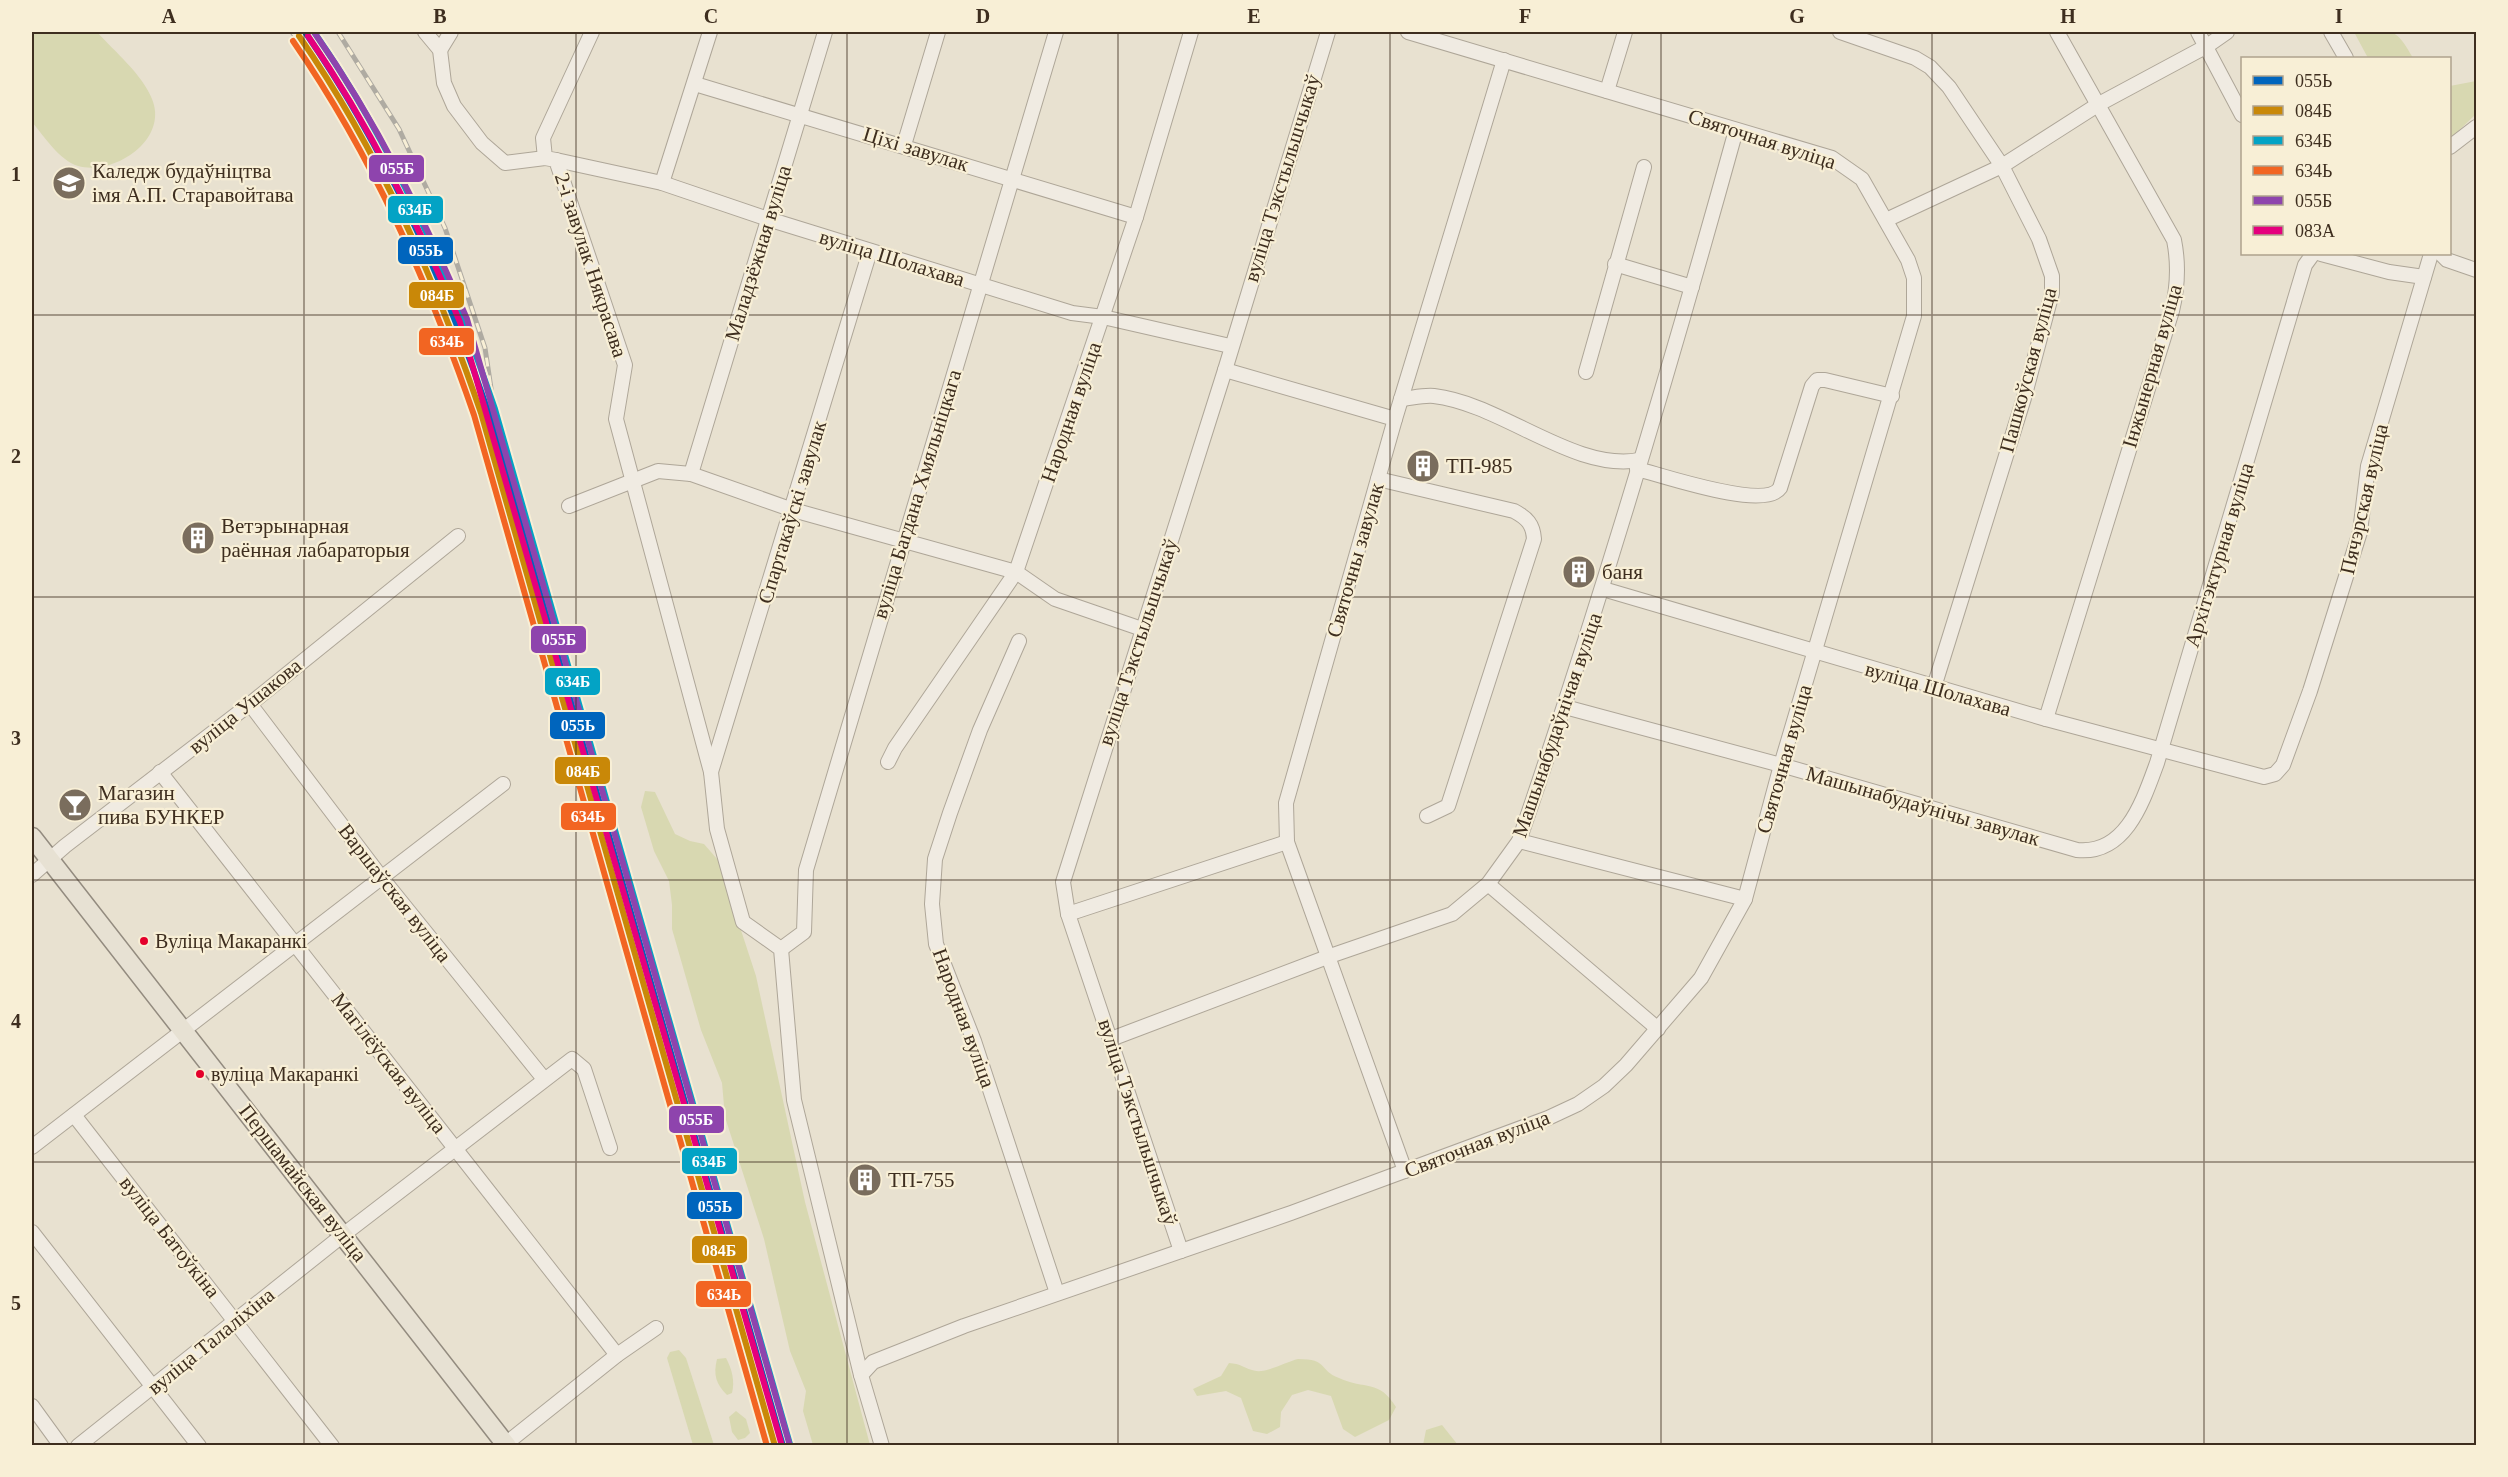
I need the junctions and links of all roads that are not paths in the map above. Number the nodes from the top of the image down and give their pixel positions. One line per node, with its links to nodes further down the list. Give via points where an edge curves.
1 (425, 32): 18 (street)
2 (451, 32): 18 (street)
3 (592, 32): 30 (street, 2-і завулак Някрасава, via 543,138)
4 (710, 32): 21 (street)
5 (825, 32): 25 (street, Маладзёжная вуліца)
6 (938, 32): 28 (street)
7 (1056, 32): 33 (street, вуліца Багдана Хмяльніцкага)
8 (1191, 32): 35 (street, Народная вуліца)
9 (1328, 32): 49 (street, вуліца Тэкстыльшчыкаў)
10 (1408, 32): 20 (street, Святочная вуліца)
11 (1625, 32): 22 (street)
12 (1840, 32): 31 (street, Пашкоўская вуліца, via 1916,58 1930,68 1949,87)
13 (2057, 32): 23 (street, Інжынерная вуліца)
14 (2198, 32): 17 (street)
15 (2227, 32): 17 (street)
16 (2331, 32): 19 (street)
17 (2207, 46): 23 (street); 24 (street)
18 (440, 50): 30 (street, вуліца Шолахава, via 444,83 454,106 483,142 505,163)
19 (2345, 57)
20 (1504, 60): 22 (street, Святочная вуліца); 53 (street, Святочны завулак)
21 (695, 84): 25 (street, Ціхі завулак); 34 (street)
22 (1606, 91): 27 (street, Святочная вуліца)
23 (2099, 104): 31 (street); 71 (street, Інжынерная вуліца, via 2174,240 2177,291)
24 (2241, 113)
25 (801, 114): 28 (street, Ціхі завулак); 36 (street, Маладзёжная вуліца)
26 (2476, 127): 29 (street)
27 (1736, 130): 37 (street, Святочная вуліца, via 1840,162 1862,179); 47 (street, Машынабудаўнічая вуліца)
28 (903, 145): 33 (street, Ціхі завулак)
29 (2451, 146)
30 (551, 159): 34 (street, вуліца Шолахава); 58 (street, 2-і завулак Някрасава, via 625,364 616,418)
31 (2002, 166): 37 (street); 68 (street, Пашкоўская вуліца, via 2047,259 2052,293 2024,398)
32 (1644, 168): 43 (street)
33 (1012, 179): 35 (street, Ціхі завулак); 46 (street, вуліца Багдана Хмяльніцкага)
34 (662, 183): 36 (street, вуліца Шолахава)
35 (1136, 218): 48 (street, Народная вуліца)
36 (768, 219): 38 (street, вуліца Шолахава); 56 (street, Маладзёжная вуліца)
37 (1886, 220): 52 (street, Святочная вуліца, via 1908,260 1915,294 1914,316)
38 (870, 251): 46 (street, вуліца Шолахава); 60 (street, Спартакаўскі завулак)
39 (2312, 255): 72 (street, Архітэктурная вуліца, via 2305,265)
40 (2325, 255): 45 (street)
41 (2431, 255): 45 (street, Пячэрская вуліца)
42 (2442, 255): 44 (street)
43 (1615, 264): 47 (street); 51 (street)
44 (2476, 270)
45 (2424, 277): 77 (street, Пячэрская вуліца, via 2368,466 2360,532 2310,691 2283,765)
46 (982, 285): 48 (street, вуліца Шолахава, via 1072,314); 62 (street, вуліца Багдана Хмяльніцкага)
47 (1692, 287): 55 (street, Машынабудаўнічая вуліца)
48 (1103, 317): 49 (street, вуліца Шолахава); 63 (street, Народная вуліца)
49 (1230, 346): 50 (street, вуліца Тэкстыльшчыкаў)
50 (1225, 370): 54 (street); 65 (street, вуліца Тэкстыльшчыкаў)
51 (1586, 372)
52 (1892, 396): 55 (street, via 1817,380 1780,488 1765,497 1740,495); 67 (street, Святочная вуліца)
53 (1401, 399): 54 (street, Святочны завулак); 55 (street, via 1432,396 1486,410 1596,459)
54 (1395, 419): 57 (street, Святочны завулак)
55 (1638, 464): 64 (street, Машынабудаўнічая вуліца)
56 (691, 474): 58 (street, via 658,471); 60 (street)
57 (1378, 479): 79 (street, via 1514,511 1533,527 1534,539 1448,806); 81 (street, Святочны завулак, via 1286,803)
58 (632, 480): 59 (street); 76 (street, 2-і завулак Някрасава)
59 (569, 506)
60 (793, 510): 62 (street); 76 (street, Спартакаўскі завулак)
61 (458, 536): 69 (street, вуліца Ушакова)
62 (902, 541): 63 (street); 91 (street, вуліца Багдана Хмяльніцкага, via 806,870 804,932)
63 (1016, 572): 65 (street, via 1055,599); 73 (street, Народная вуліца)
64 (1603, 590): 67 (street, вуліца Шолахава); 70 (street, Машынабудаўнічая вуліца)
65 (1142, 629): 89 (street, вуліца Тэкстыльшчыкаў, via 1063,882)
66 (1019, 641): 105 (street, Народная вуліца, via 980,730 950,813 935,859 932,904 936,944 974,1041)
67 (1814, 653): 68 (street, вуліца Шолахава); 74 (street, Святочная вуліца)
68 (1934, 687): 71 (street, вуліца Шолахава)
69 (250, 704): 75 (street, вуліца Ушакова); 86 (street, Варшаўская вуліца)
70 (1564, 707): 74 (street, Машынабудаўнічы завулак); 82 (street, Машынабудаўнічая вуліца)
71 (2046, 719): 72 (street, вуліца Шолахава)
72 (2161, 749): 77 (street, вуліца Шолахава, via 2264,777); 83 (street, Архітэктурная вуліца, via 2142,802 2124,832)
73 (888, 762)
74 (1781, 765): 83 (street, Машынабудаўнічы завулак, via 2077,850 2091,852); 88 (street, Святочная вуліца)
75 (160, 772): 84 (street, вуліца Ушакова); 90 (street, Магілёўская вуліца)
76 (711, 772): 91 (street, via 717,829 743,922)
77 (2275, 774)
78 (503, 784): 86 (street)
79 (1427, 816)
80 (32, 837): 84 (main road, Першамайская вуліца)
81 (1287, 842): 89 (street); 92 (street, Святочны завулак)
82 (1519, 842): 87 (street, Машынабудаўнічая вуліца); 88 (street)
83 (2107, 846)
84 (51, 861): 85 (street, вуліца Ушакова); 94 (main road, Першамайская вуліца)
85 (32, 875)
86 (381, 877): 90 (street); 96 (street, Варшаўская вуліца)
87 (1488, 884): 92 (street, Машынабудаўнічая вуліца, via 1452,914); 93 (street)
88 (1745, 899): 93 (street, Святочная вуліца, via 1701,978)
89 (1068, 914): 95 (street, вуліца Тэкстыльшчыкаў)
90 (296, 943): 94 (street); 99 (street, Магілёўская вуліца)
91 (782, 949): 109 (street, via 794,1100)
92 (1330, 956): 95 (street, Машынабудаўнічая вуліца); 101 (street, Святочны завулак)
93 (1658, 1029): 101 (street, Святочная вуліца, via 1619,1072 1578,1104)
94 (183, 1030): 97 (street); 103 (main road, Першамайская вуліца)
95 (1111, 1039): 104 (street, вуліца Тэкстыльшчыкаў)
96 (544, 1079): 99 (street, вуліца Талаліхіна); 100 (street, вуліца Талаліхіна, via 572,1059 584,1069)
97 (74, 1115): 98 (street); 106 (street, вуліца Батоўкіна)
98 (32, 1148)
99 (456, 1148): 103 (street, вуліца Талаліхіна); 108 (street, Магілёўская вуліца)
100 (610, 1148)
101 (1405, 1171): 104 (street, Святочная вуліца)
102 (32, 1232): 110 (street)
103 (343, 1235): 106 (street, вуліца Талаліхіна); 112 (main road, Першамайская вуліца)
104 (1181, 1251): 105 (street, Святочная вуліца)
105 (1058, 1293): 109 (street, Святочная вуліца, via 873,1362)
106 (237, 1321): 110 (street, вуліца Талаліхіна); 116 (street, вуліца Батоўкіна)
107 (656, 1328): 108 (street)
108 (617, 1355): 112 (street)
109 (861, 1375): 117 (street)
110 (154, 1388): 114 (street, вуліца Талаліхіна); 115 (street)
111 (32, 1407): 113 (street)
112 (505, 1445)
113 (62, 1446)
114 (78, 1446)
115 (199, 1446)
116 (332, 1446)
117 (882, 1446)

